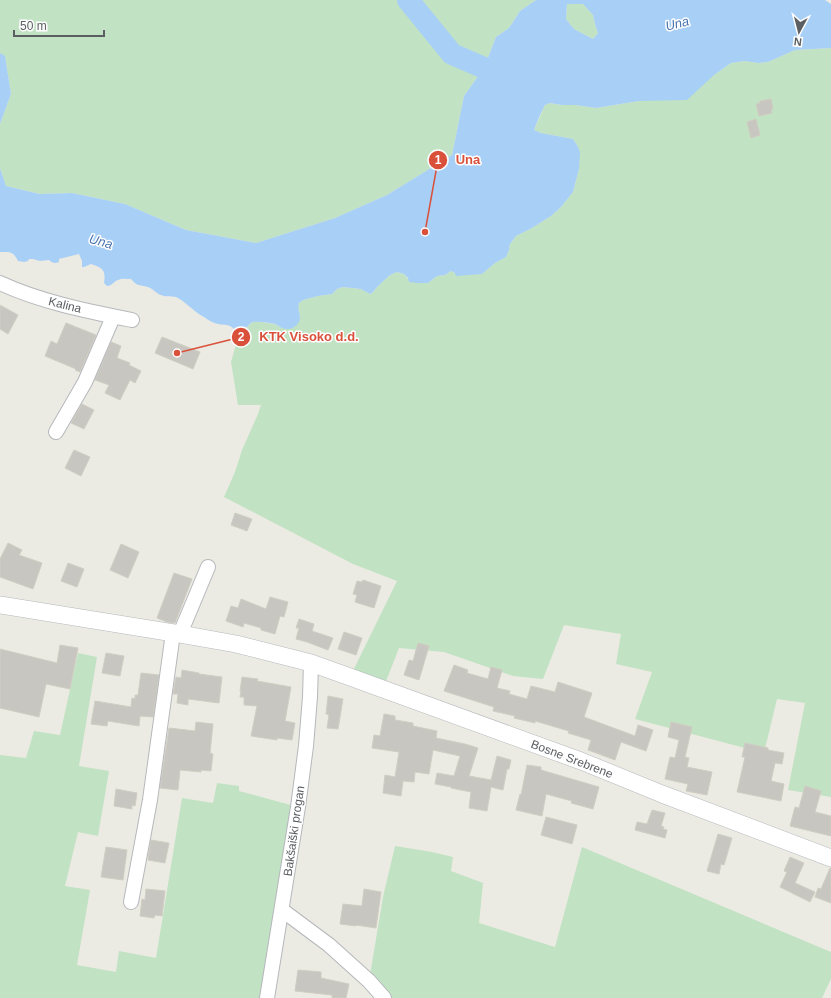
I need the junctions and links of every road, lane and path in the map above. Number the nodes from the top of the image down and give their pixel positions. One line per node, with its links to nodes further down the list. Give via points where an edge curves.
1 (0, 283): 2 (street, Kalina, via 50,302)
2 (113, 316): 3 (street, Kalina); 4 (street, via 85,382)
3 (132, 320)
4 (56, 432)
5 (208, 567): 7 (street)
6 (0, 605): 7 (street, Bosne Srebrene)
7 (177, 634): 8 (street, Bosne Srebrene, via 236,644); 10 (street, via 150,800)
8 (311, 663): 9 (street, Bosne Srebrene, via 581,761); 11 (street, Bakšaiški progan, via 306,746)
9 (831, 858)
10 (130, 902)
11 (282, 910): 12 (street, Bakšaiški progan); 13 (street, via 329,945)
12 (267, 998)
13 (384, 998)

